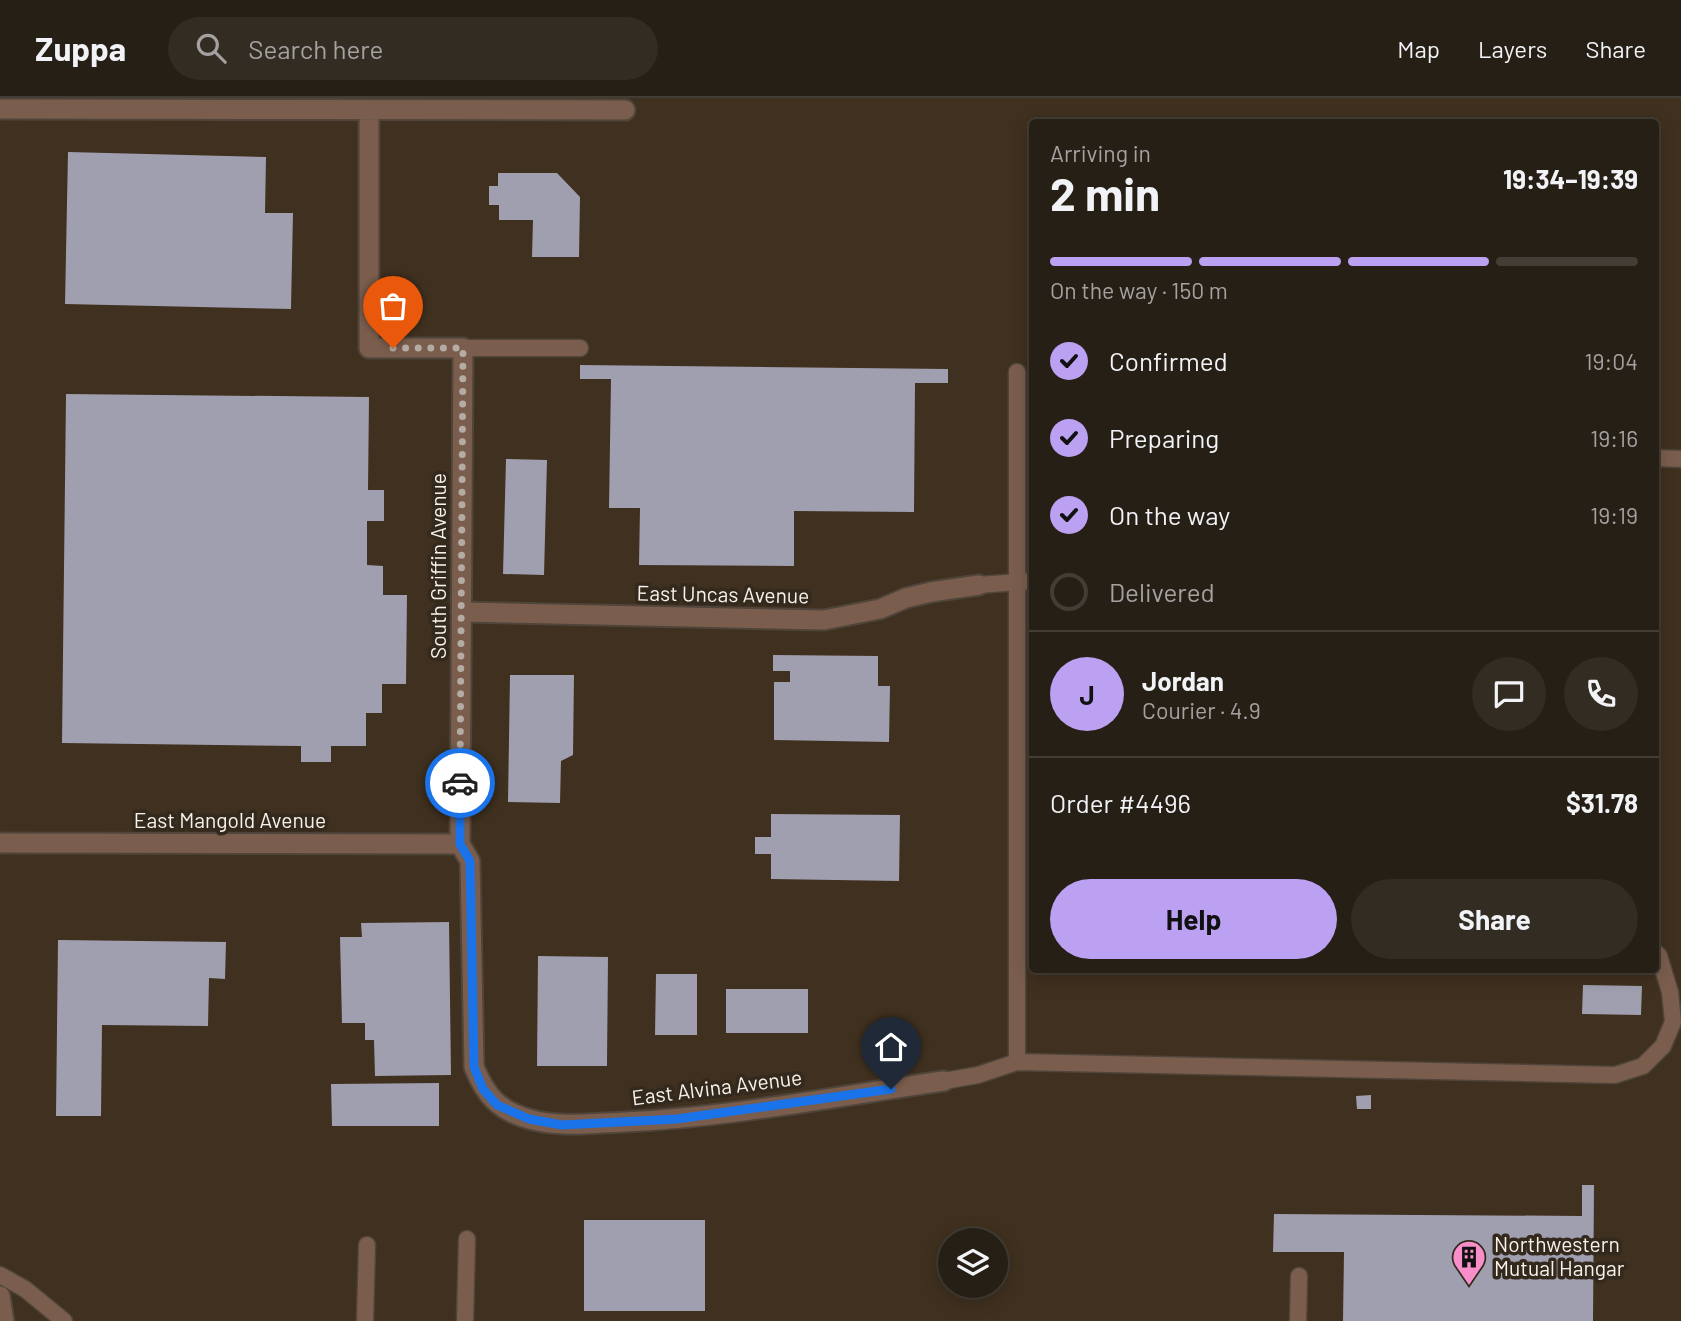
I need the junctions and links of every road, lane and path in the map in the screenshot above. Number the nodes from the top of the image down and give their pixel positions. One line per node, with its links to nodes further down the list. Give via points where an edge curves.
1 (0, 109): 3 (street)
2 (625, 110): 3 (street)
3 (369, 111): 4 (street, via 369,348)
4 (463, 348): 5 (lane); 11 (street, South Griffin Avenue)
5 (580, 348)
6 (1017, 372): 9 (lane)
7 (1659, 458): 8 (lane)
8 (1681, 459)
9 (1024, 582): 10 (lane); 14 (lane)
10 (979, 584): 11 (street, East Uncas Avenue, via 824,620)
11 (461, 612): 13 (street, South Griffin Avenue)
12 (0, 843): 13 (street, East Mangold Avenue)
13 (460, 844): 19 (street, South Griffin Avenue, via 470,861 474,1067 483,1089)
14 (1015, 930): 15 (lane); 17 (lane)
15 (1029, 930)
16 (1659, 956): 17 (lane, via 1674,1022 1663,1046 1643,1066 1615,1075)
17 (1017, 1062): 18 (lane)
18 (944, 1081): 19 (street, East Alvina Avenue, via 664,1120 562,1125 529,1119)
19 (497, 1105)
20 (467, 1239): 28 (lane)
21 (367, 1245): 27 (lane)
22 (0, 1275): 26 (lane)
23 (1299, 1276): 29 (lane)
24 (0, 1296): 25 (street)
25 (5, 1321)
26 (64, 1321)
27 (365, 1321)
28 (465, 1321)
29 (1298, 1321)

